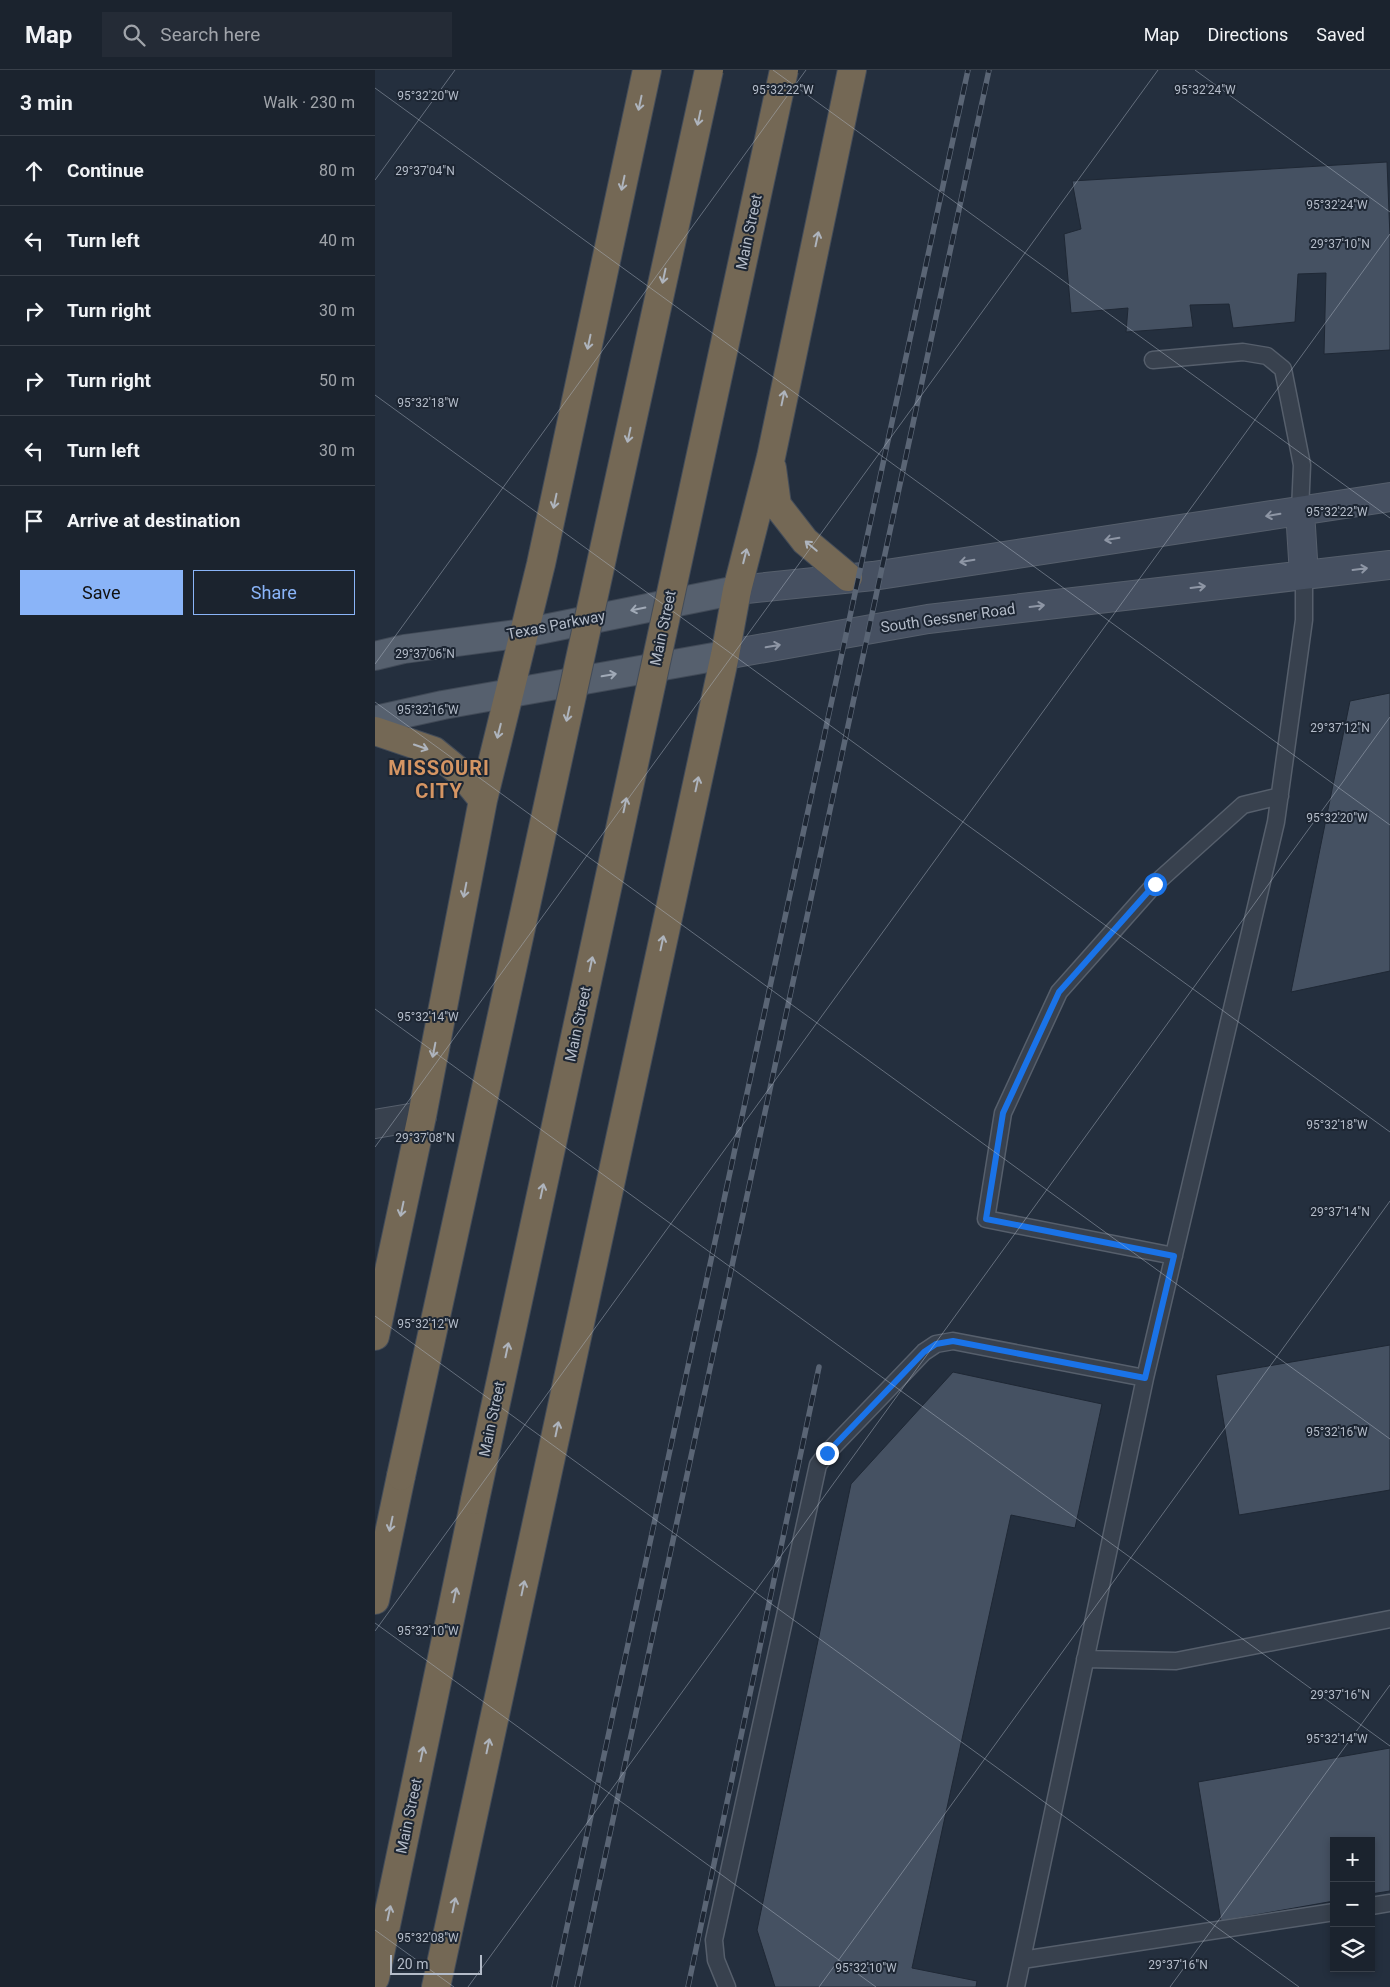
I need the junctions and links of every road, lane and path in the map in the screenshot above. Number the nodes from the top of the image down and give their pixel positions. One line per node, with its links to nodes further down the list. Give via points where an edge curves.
1 (647, 70): 13 (highway, one-way to 13)
2 (709, 70): 26 (highway, one-way to 26, bridge)
3 (784, 70): 33 (highway, Main Street, one-way to 3, bridge)
4 (852, 70): 6 (highway, one-way to 4)
5 (1153, 360): 8 (lane, via 1243,352 1267,356 1283,369 1302,465)
6 (771, 457): 11 (highway, one-way to 6, via 805,541 777,505); 12 (highway, one-way to 6)
7 (1390, 496): 8 (main road)
8 (1300, 511): 10 (main road); 11 (main road, one-way to 11, via 873,576)
9 (1390, 565): 10 (main road, South Gessner Road, one-way to 9)
10 (1304, 575): 14 (main road, South Gessner Road, one-way to 10, via 928,619); 19 (lane, via 1304,620)
11 (848, 577): 12 (main road)
12 (737, 590): 13 (main road, Texas Parkway, one-way to 13); 14 (highway)
13 (524, 633): 15 (main road, Texas Parkway); 16 (highway)
14 (725, 655): 16 (main road, South Gessner Road, one-way to 14); 34 (highway, one-way to 14)
15 (375, 656)
16 (509, 693): 17 (main road); 20 (highway, one-way to 20)
17 (375, 720)
18 (375, 732): 20 (highway, one-way to 20, via 434,751 461,773)
19 (1280, 796): 23 (lane); 23 (lane, via 1243,805 1155,884 1059,992 1003,1113 986,1219)
20 (483, 800): 21 (highway, one-way to 21)
21 (422, 1116): 22 (street); 24 (highway, one-way to 24)
22 (375, 1124)
23 (1174, 1256): 25 (lane)
24 (375, 1336)
25 (1145, 1378): 28 (lane); 35 (lane, via 953,1341 936,1344 924,1352 827,1453 819,1465 714,1940 716,1960)
26 (375, 1600)
27 (1390, 1619): 28 (lane, via 1176,1661)
28 (1085, 1659): 32 (lane)
29 (1390, 1903): 30 (lane)
30 (1375, 1905)
31 (1330, 1913): 32 (lane)
32 (1022, 1960): 36 (lane)
33 (375, 1978)
34 (436, 1987)
35 (727, 1987)
36 (1016, 1987)

